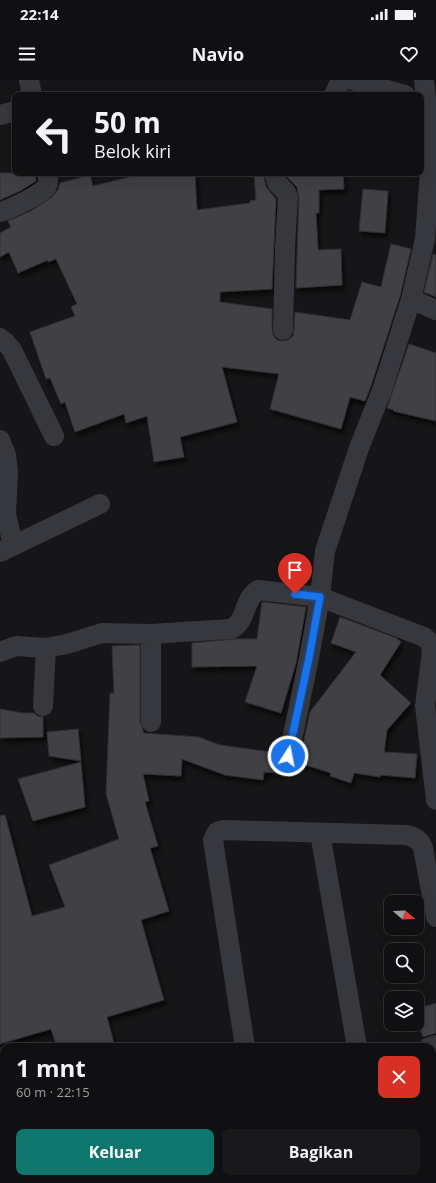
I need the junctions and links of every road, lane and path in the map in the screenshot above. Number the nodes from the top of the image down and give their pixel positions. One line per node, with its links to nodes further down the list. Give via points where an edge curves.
1 (29, 80): 5 (street)
2 (341, 80): 6 (street)
3 (352, 80): 7 (street)
4 (424, 80): 8 (street)
5 (31, 92)
6 (335, 92)
7 (394, 92)
8 (428, 110): 14 (street, via 430,170 425,239)
9 (12, 111): 10 (street)
10 (0, 115)
11 (47, 176): 13 (street, via 48,182 43,191 7,211)
12 (275, 176): 16 (street, via 288,197)
13 (0, 212)
14 (411, 299): 15 (street); 22 (street, via 382,390 327,542)
15 (436, 310)
16 (283, 330)
17 (0, 338): 18 (street, via 12,350)
18 (54, 436)
19 (0, 440): 21 (street, via 6,455 8,472)
20 (100, 504): 21 (street)
21 (7, 549)
22 (320, 597): 23 (street, via 258,590 250,599 238,625 231,629); 27 (street, via 417,634 430,642); 29 (street)
23 (151, 634): 24 (street, via 102,633); 28 (street)
24 (46, 648): 25 (street, via 16,646); 26 (street)
25 (0, 652)
26 (43, 706)
27 (430, 708): 30 (street)
28 (151, 722)
29 (287, 764)
30 (436, 800)
31 (320, 833): 32 (street, via 405,835 416,838 423,848); 33 (street, via 222,830 214,837); 34 (street)
32 (436, 917)
33 (244, 1043)
34 (357, 1043)

